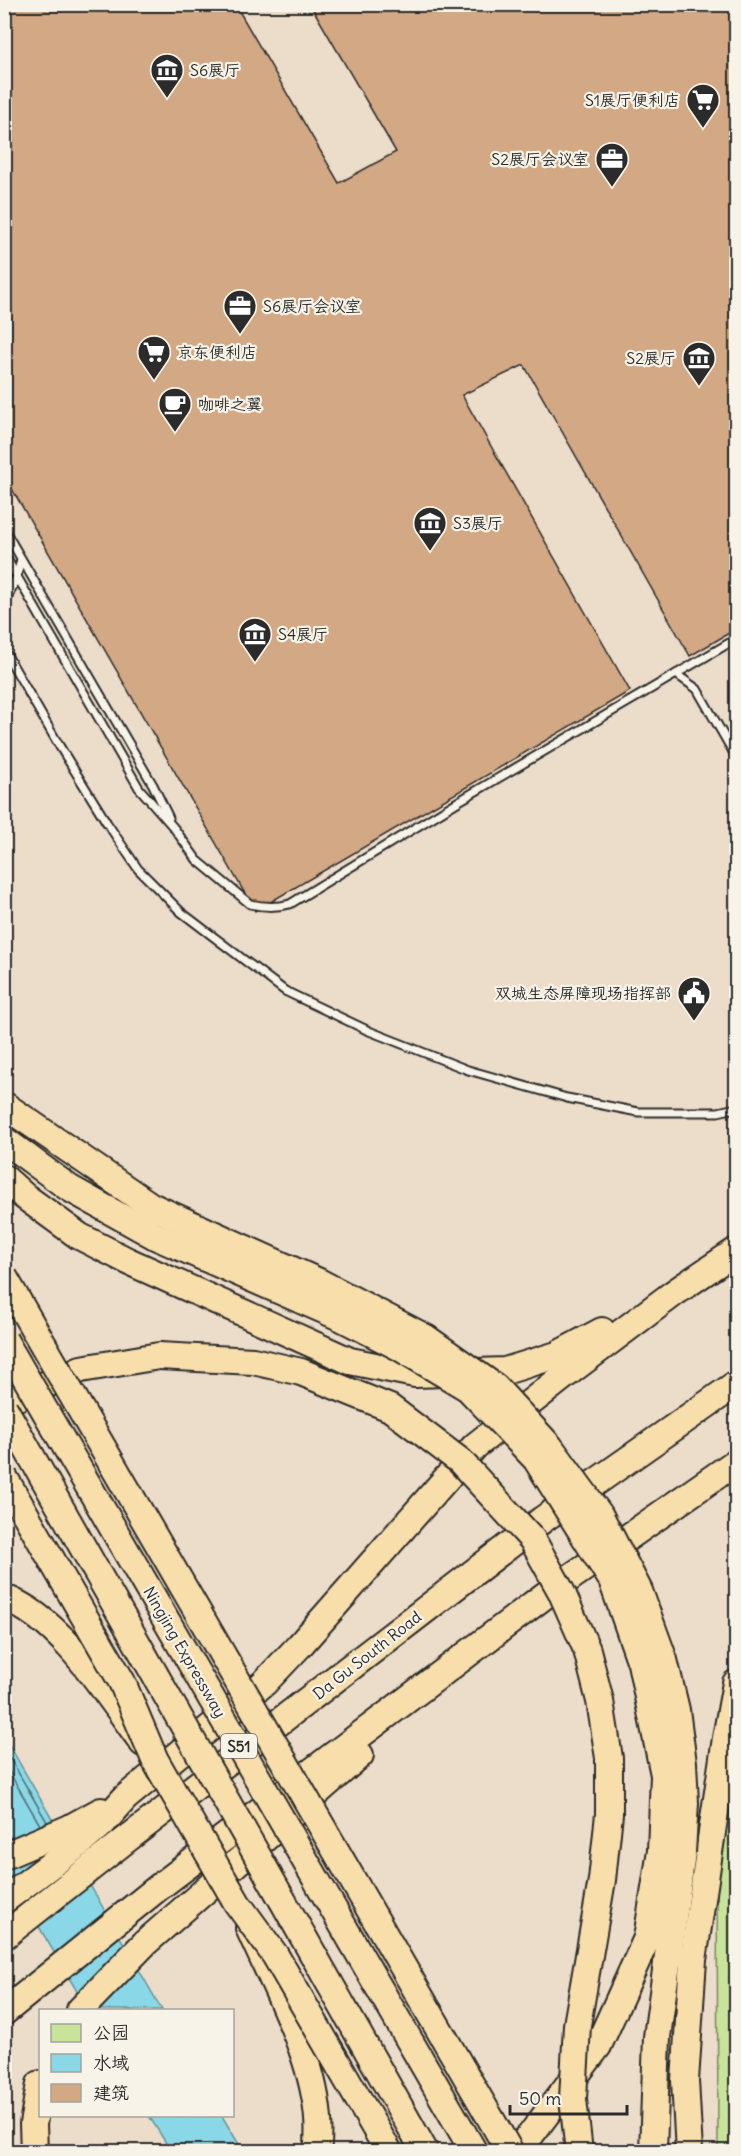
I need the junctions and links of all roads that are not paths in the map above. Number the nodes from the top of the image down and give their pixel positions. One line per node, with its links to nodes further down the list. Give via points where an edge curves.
1 (4, 529): 3 (lane)
2 (4, 554): 4 (lane)
3 (21, 559): 4 (lane); 10 (lane, via 153,785)
4 (17, 576): 5 (lane); 10 (lane, via 140,788)
5 (4, 606)
6 (736, 639): 8 (lane)
7 (4, 650): 12 (lane, via 138,869 182,912 285,990 369,1031 468,1070 567,1098 638,1112 718,1112)
8 (676, 674): 9 (lane, via 697,689); 10 (lane, via 290,904 250,904 197,860)
9 (736, 757)
10 (174, 828)
11 (4, 1105): 29 (highway, bridge, via 151,1206 319,1282 426,1338 495,1387 550,1448 599,1514 639,1591 664,1660 676,1710 685,1803)
12 (736, 1108)
13 (4, 1140): 29 (highway, bridge, via 69,1188 155,1236 340,1317 468,1388 536,1459 612,1580 641,1663 664,1775)
14 (4, 1178): 17 (highway, via 79,1236 128,1261 351,1361 415,1374 505,1371 557,1355)
15 (736, 1251): 17 (highway)
16 (4, 1277): 42 (highway, bridge)
17 (674, 1293): 28 (highway, via 475,1446 264,1683)
18 (4, 1340): 41 (highway, Ningjing Expressway / S51, bridge)
19 (736, 1384): 33 (highway, Da Gu South Road, via 543,1520)
20 (4, 1403): 43 (highway, bridge, via 81,1369 159,1356 253,1361 301,1372 390,1408 460,1461 532,1539 587,1650 609,1758 609,1814 602,1880 577,2025 573,2099)
21 (4, 1408): 40 (highway, S51, bridge)
22 (736, 1462): 25 (highway)
23 (4, 1477): 27 (highway, bridge, via 122,1682)
24 (4, 1598): 27 (highway, bridge, via 36,1616 61,1637)
25 (492, 1636): 34 (highway, via 145,1943); 35 (highway, via 159,1887)
26 (736, 1683): 45 (highway, via 693,1960 685,2081)
27 (155, 1760): 32 (highway, bridge)
28 (75, 1835): 30 (highway); 31 (highway)
29 (671, 1851): 42 (highway, via 647,1938 598,2046 529,2137); 44 (highway)
30 (4, 1856)
31 (4, 1900)
32 (237, 1903): 38 (highway, bridge, via 311,2075 318,2122); 39 (highway, bridge, via 275,1955)
33 (4, 1936)
34 (81, 2009)
35 (4, 2012)
36 (39, 2090): 37 (highway, via 33,2124)
37 (34, 2151)
38 (317, 2151)
39 (389, 2151)
40 (425, 2151)
41 (474, 2151)
42 (511, 2151)
43 (579, 2151)
44 (653, 2151)
45 (689, 2151)

